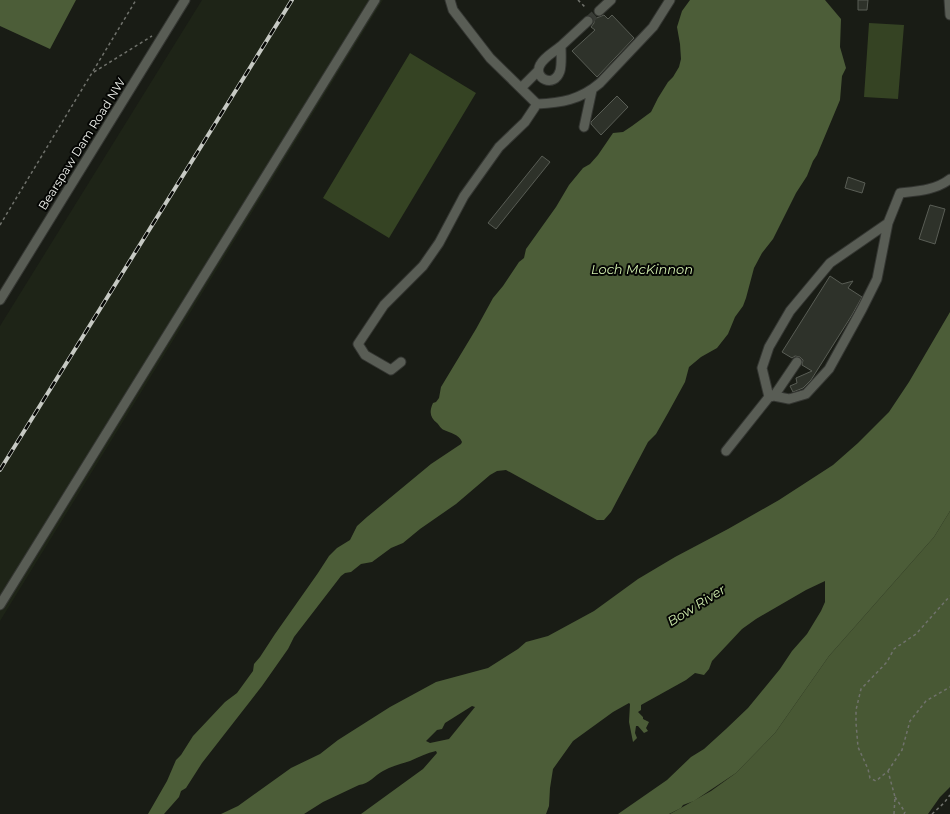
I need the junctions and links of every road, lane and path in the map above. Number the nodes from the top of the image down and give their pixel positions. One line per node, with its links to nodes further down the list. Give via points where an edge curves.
1 (136, 0): 16 (path)
2 (185, 0): 24 (street, Bearspaw Dam Road NW)
3 (375, 0): 30 (street)
4 (450, 0): 17 (street, via 453,10 490,58)
5 (578, 0): 9 (path)
6 (611, 0): 10 (street)
7 (670, 0): 18 (street, via 653,27)
8 (949, 0): 11 (street)
9 (585, 7)
10 (599, 11)
11 (950, 15)
12 (588, 22): 14 (street)
13 (156, 34): 16 (path)
14 (561, 46): 15 (street, via 542,62); 15 (street, via 561,67 557,76 551,81 546,81 542,79)
15 (538, 70): 17 (street)
16 (92, 74): 23 (path)
17 (521, 88): 19 (street)
18 (592, 90): 19 (street, via 577,98 558,103); 20 (street)
19 (537, 104): 25 (street, via 525,122 499,147 464,196 439,243 422,266 384,305 358,344 365,355 391,370)
20 (584, 127)
21 (950, 179): 22 (street, via 934,188 900,193)
22 (888, 222): 27 (street, via 830,263 790,311 769,348 762,368); 27 (street, via 877,279 829,369 806,394 789,399)
23 (0, 225)
24 (0, 300)
25 (401, 362)
26 (797, 362): 27 (street)
27 (772, 397): 28 (street)
28 (726, 451)
29 (950, 596): 32 (path, via 916,634 894,648 887,662 861,689 856,710 858,747 870,778 876,781)
30 (0, 606)
31 (950, 687): 32 (path, via 926,701 910,721 902,750)
32 (888, 771): 34 (path)
33 (950, 795): 37 (path)
34 (895, 797): 35 (path); 36 (path)
35 (894, 814)
36 (904, 814)
37 (932, 814)

